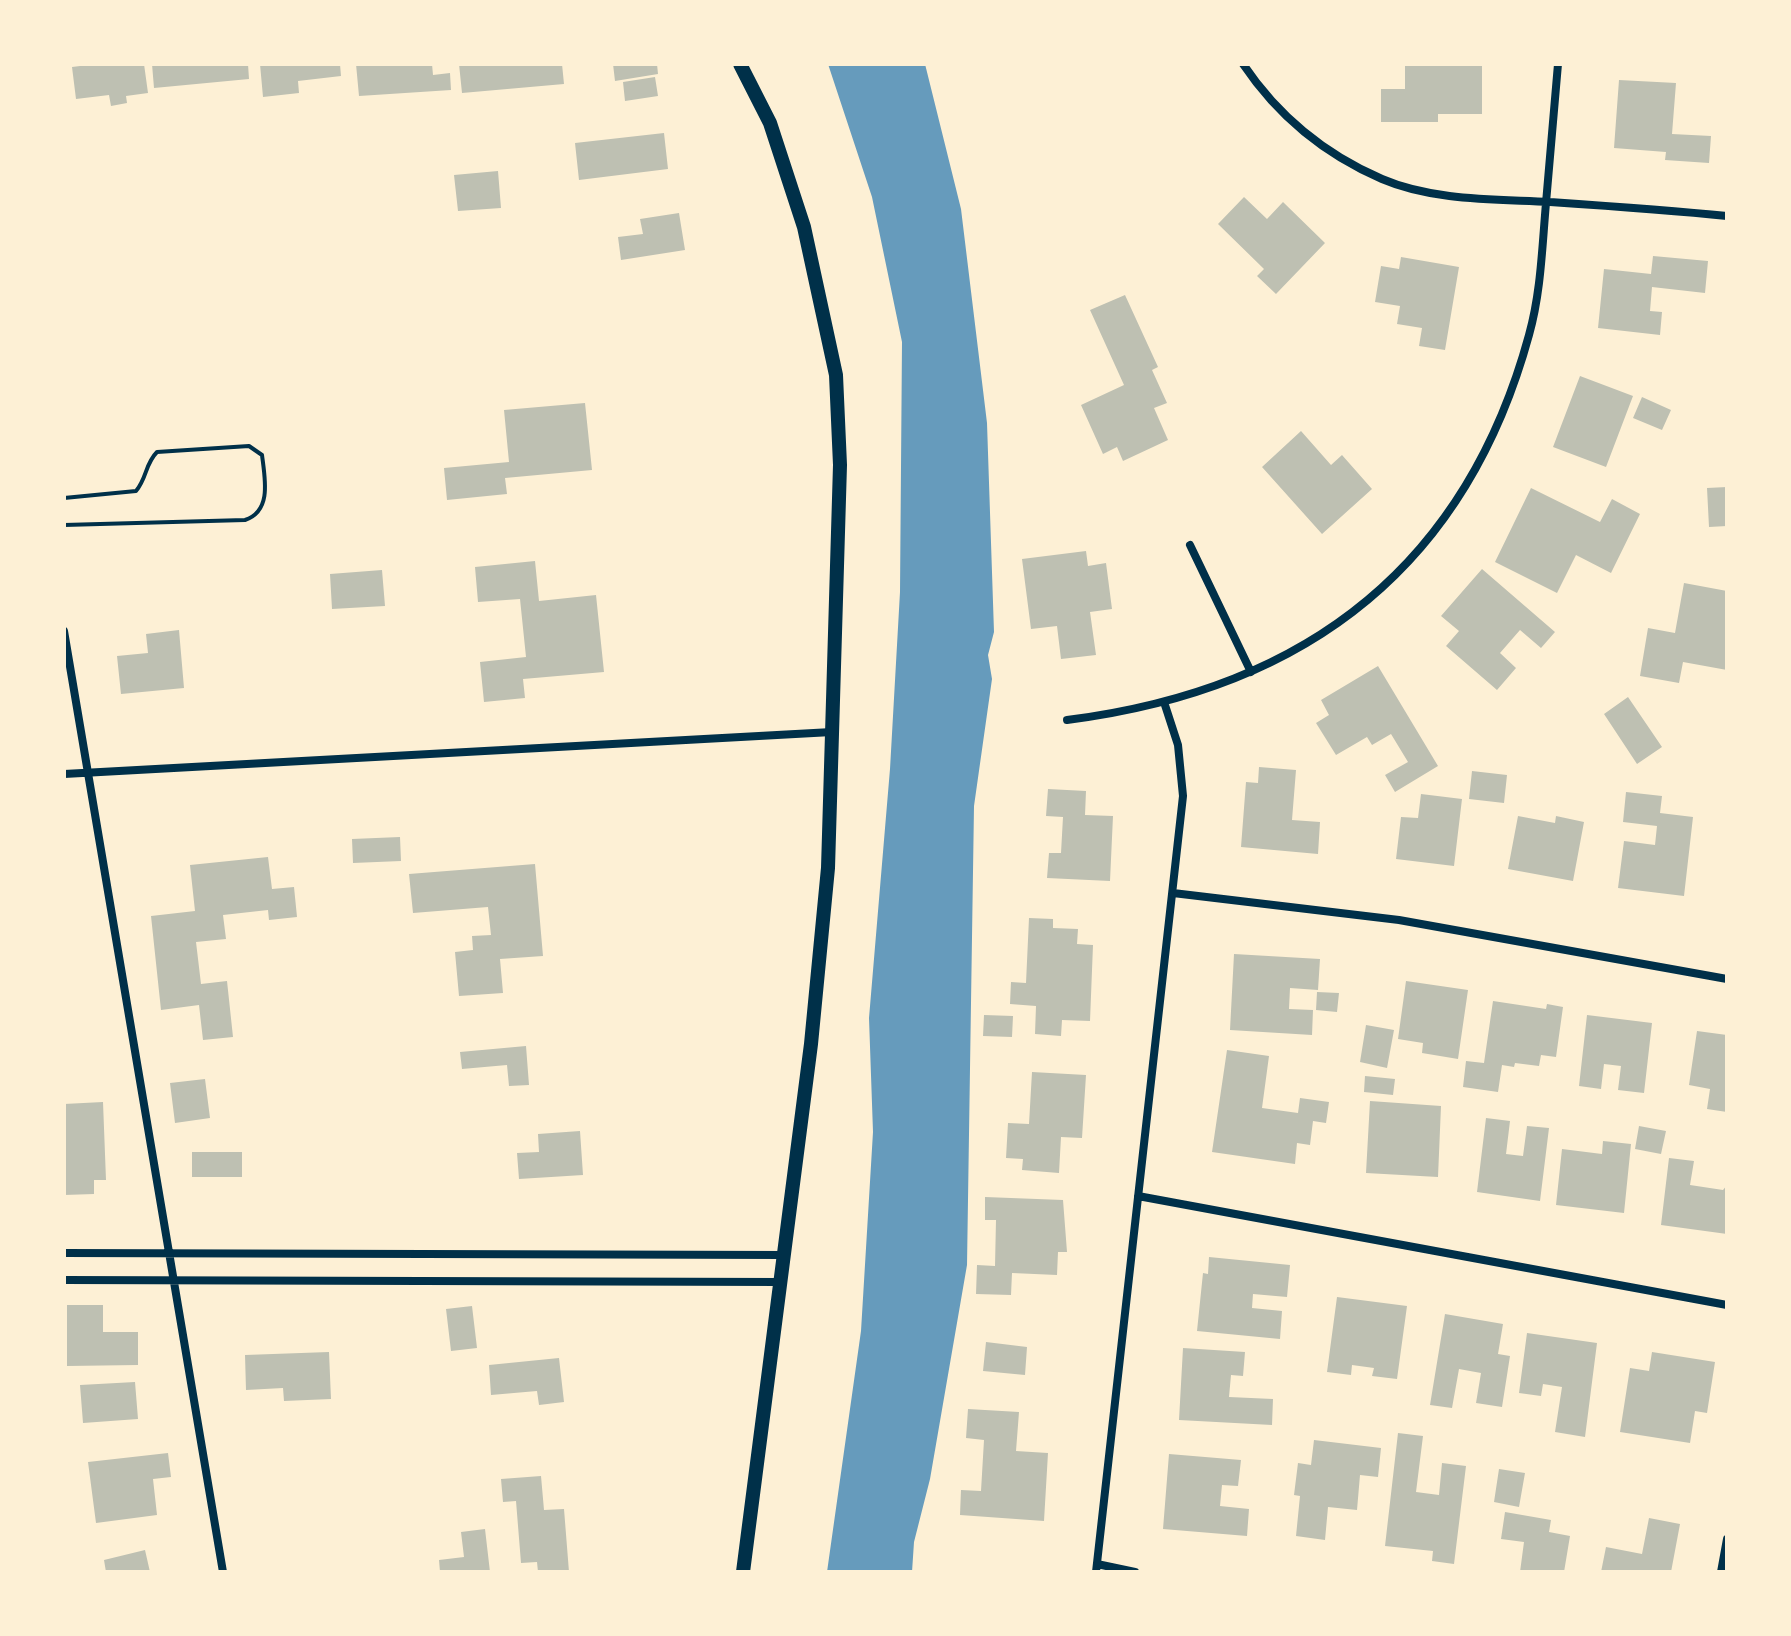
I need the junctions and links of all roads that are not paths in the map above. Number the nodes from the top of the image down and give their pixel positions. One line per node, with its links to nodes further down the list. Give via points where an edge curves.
1 (740, 64): 11 (main road, via 770,123 804,227 836,375 840,465)
2 (1243, 64): 4 (street, via 1272,104 1318,145 1383,180 1439,193)
3 (1558, 64): 4 (street)
4 (1546, 202): 5 (street); 8 (street, via 1530,334 1503,417 1474,476 1366,603 1289,655)
5 (1727, 216)
6 (1190, 545): 8 (street)
7 (64, 631): 12 (street)
8 (1251, 672): 9 (street)
9 (1164, 702): 10 (street); 14 (street, via 1184,771)
10 (1067, 720)
11 (832, 732): 12 (street); 19 (main road, via 828,868)
12 (87, 773): 13 (street); 18 (street)
13 (64, 774)
14 (1173, 893): 15 (street, via 1399,920); 16 (street)
15 (1727, 979)
16 (1138, 1196): 23 (street); 25 (street)
17 (64, 1253): 18 (street)
18 (168, 1253): 19 (street); 21 (street)
19 (784, 1255): 22 (main road)
20 (64, 1280): 21 (street)
21 (173, 1280): 22 (street); 26 (street)
22 (780, 1282): 27 (main road)
23 (1727, 1305)
24 (1727, 1539): 29 (street)
25 (1097, 1568): 28 (street)
26 (223, 1572)
27 (743, 1572)
28 (1135, 1572)
29 (1721, 1572)

